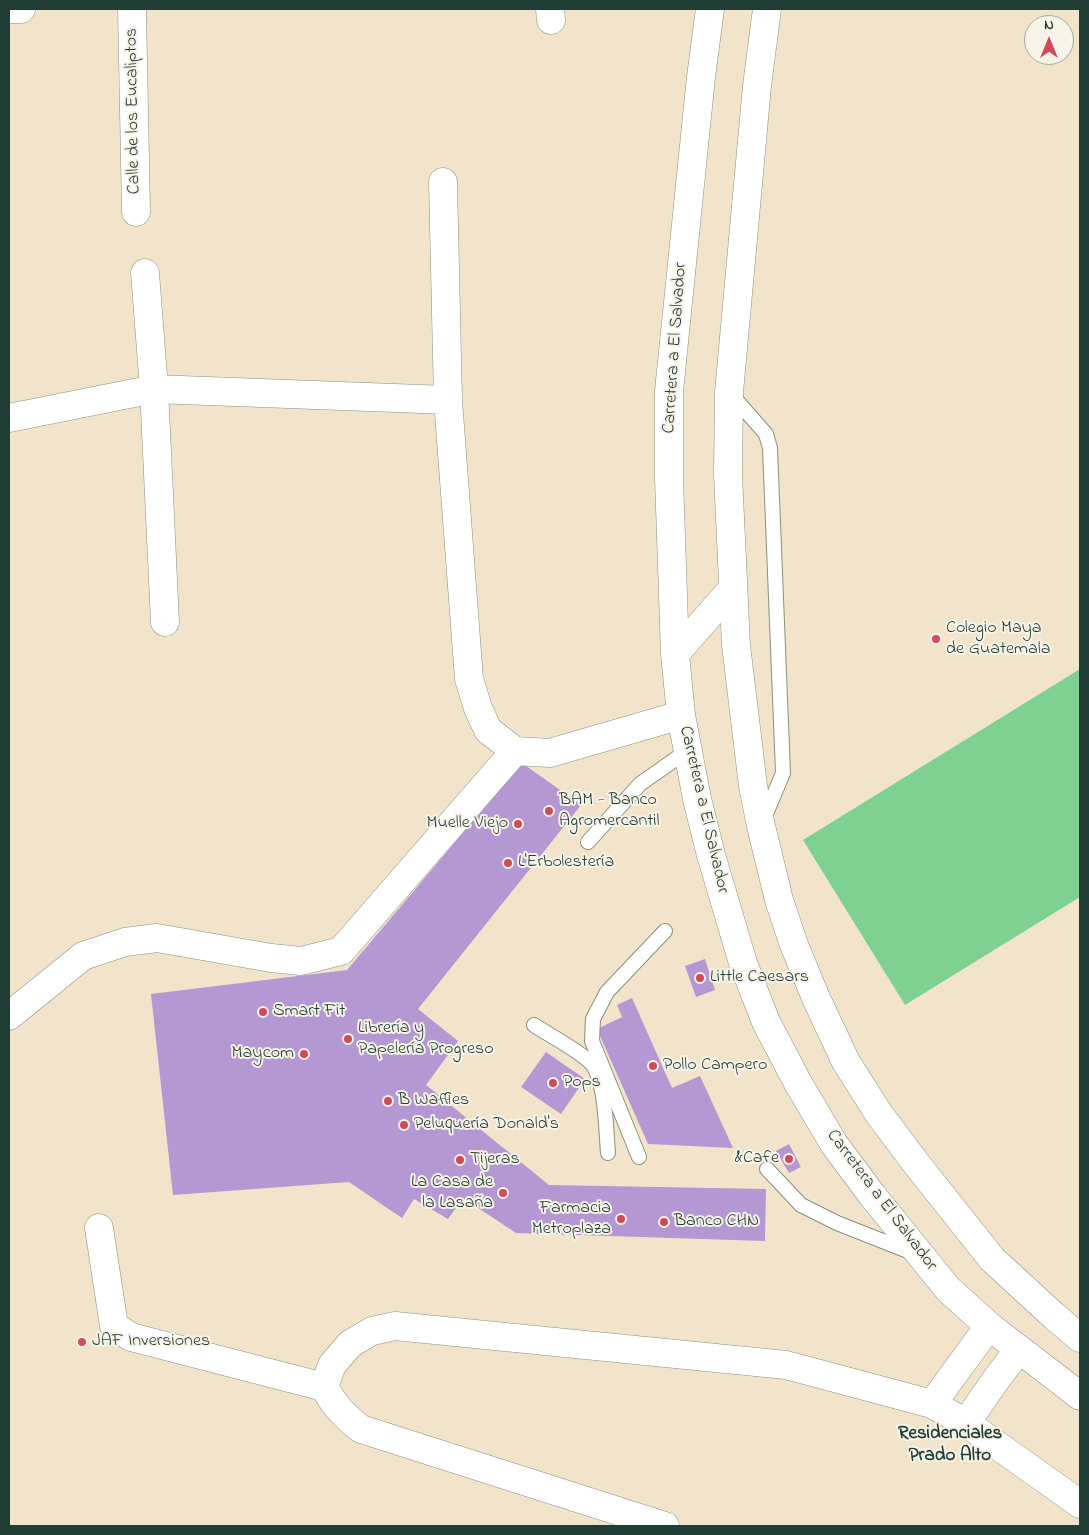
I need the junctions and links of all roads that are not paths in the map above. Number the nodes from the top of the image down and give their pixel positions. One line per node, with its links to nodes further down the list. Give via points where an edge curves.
1 (21, 9): 5 (main road)
2 (132, 9): 7 (main road, Calle de los Eucaliptos)
3 (710, 9): 14 (main road, Carretera a El Salvador, via 700,77 669,391)
4 (767, 9): 10 (main road)
5 (9, 10)
6 (443, 182): 11 (main road)
7 (136, 212)
8 (146, 273): 9 (main road)
9 (154, 389): 11 (main road); 12 (main road); 16 (main road)
10 (729, 392): 13 (main road, via 728,484); 22 (lane, via 766,434 770,448 783,774)
11 (448, 400): 20 (main road, via 469,679 488,730)
12 (9, 418)
13 (733, 588): 15 (main road); 17 (main road)
14 (673, 596): 15 (main road); 18 (main road, Carretera a El Salvador)
15 (704, 621): 17 (main road); 18 (main road)
16 (165, 622)
17 (736, 646): 22 (main road)
18 (675, 654): 19 (main road, Carretera a El Salvador)
19 (681, 715): 20 (main road, via 550,753); 21 (main road, Carretera a El Salvador)
20 (515, 751): 25 (main road, via 340,951 301,961 157,938 125,942 83,956)
21 (687, 751): 23 (lane, via 640,784); 31 (main road, Carretera a El Salvador, via 711,855 743,963 766,1022 834,1144)
22 (761, 826): 33 (main road, via 794,945 846,1062 879,1114 992,1258)
23 (588, 842)
24 (665, 931): 28 (lane, via 607,992 594,1019 592,1041)
25 (9, 1016)
26 (534, 1025): 27 (lane, via 590,1062 599,1078)
27 (608, 1153)
28 (639, 1156)
29 (767, 1169): 31 (lane, via 801,1205)
30 (99, 1228): 35 (main road, via 114,1326 122,1332 130,1337)
31 (923, 1257): 32 (main road, Carretera a El Salvador, via 948,1289)
32 (989, 1326): 34 (main road, Carretera a El Salvador); 37 (main road)
33 (1080, 1338)
34 (1019, 1349): 36 (main road, Carretera a El Salvador); 38 (main road)
35 (324, 1388): 37 (main road, via 332,1365 350,1344 372,1331 395,1326 786,1365); 40 (main road, via 333,1403 361,1429)
36 (1080, 1396)
37 (932, 1404): 38 (main road)
38 (966, 1423): 39 (main road)
39 (1080, 1504)
40 (665, 1526)

